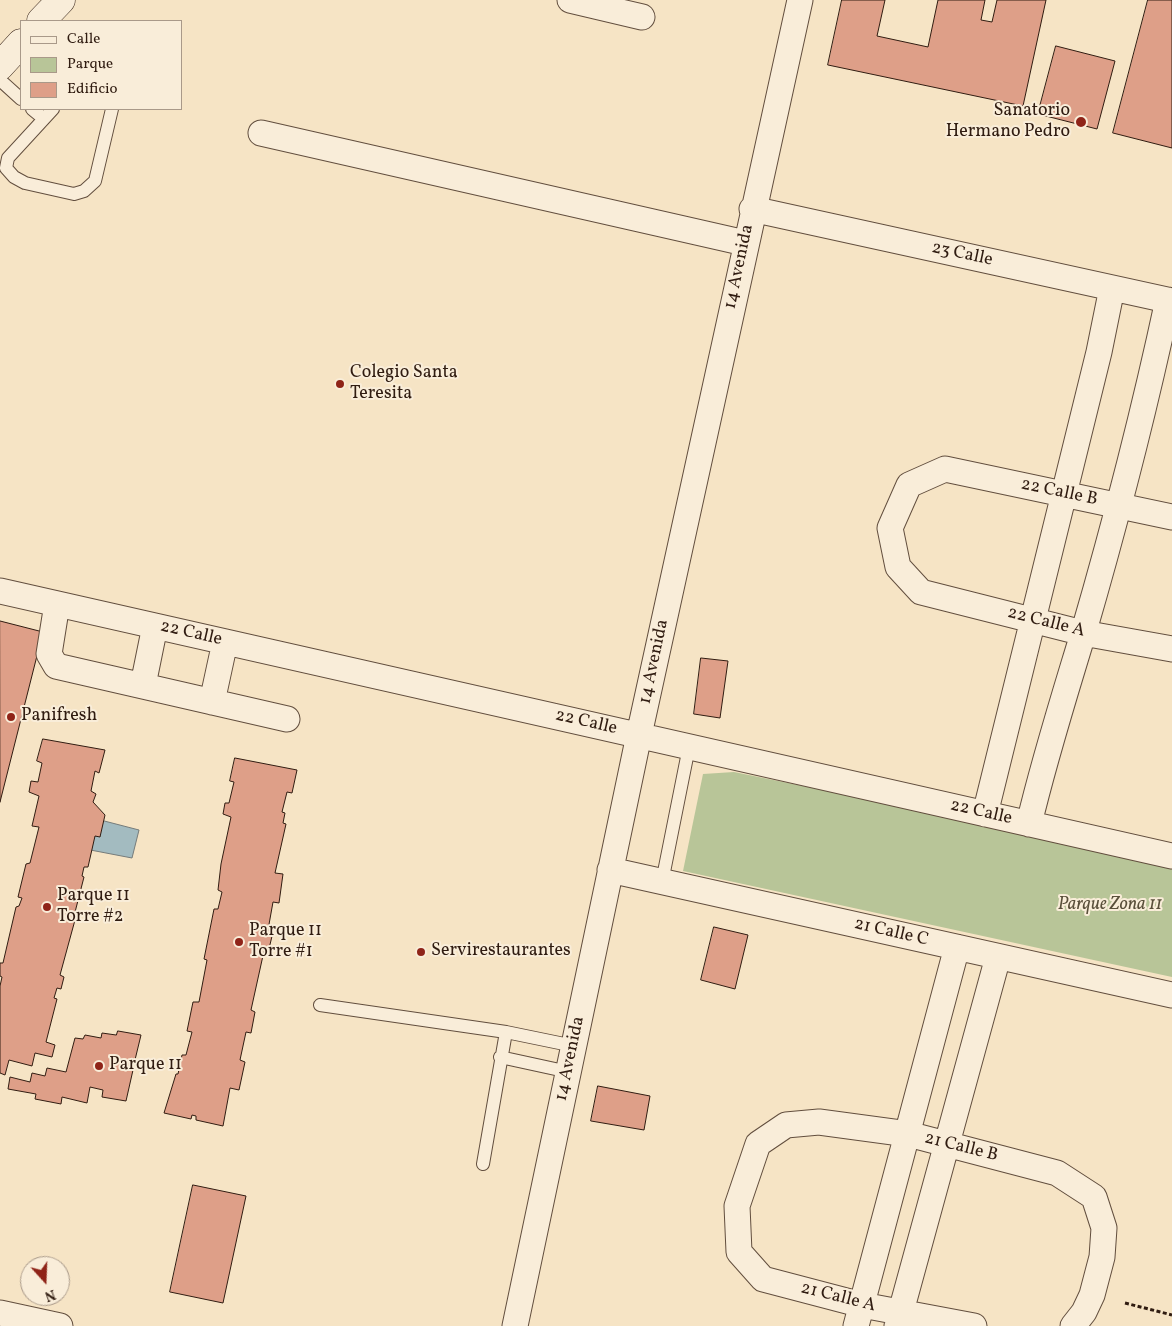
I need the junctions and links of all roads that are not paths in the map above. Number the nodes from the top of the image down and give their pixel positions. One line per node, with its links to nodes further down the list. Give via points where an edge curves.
1 (61, 0): 5 (main road)
2 (570, 0): 4 (street)
3 (800, 0): 13 (street, 14 Avenida)
4 (642, 17)
5 (42, 20)
6 (0, 80): 7 (lane)
7 (20, 98)
8 (33, 110): 11 (lane)
9 (52, 110): 11 (lane)
10 (112, 110): 11 (lane, via 94,181 84,191 74,194 25,183 14,178 6,168 8,158)
11 (43, 118)
12 (261, 133): 14 (street)
13 (752, 209): 14 (street, 14 Avenida); 15 (street, 23 Calle)
14 (745, 243): 31 (street, 14 Avenida)
15 (1112, 288): 16 (street, 23 Calle); 17 (street)
16 (1170, 300): 18 (street)
17 (1063, 494): 18 (street, 22 Calle B); 21 (street, 22 Calle B, via 945,469 909,486 890,528 898,567); 23 (street)
18 (1118, 505): 19 (street, 22 Calle B); 25 (street)
19 (1172, 517)
20 (0, 591): 22 (street, 22 Calle)
21 (921, 592): 23 (street, 22 Calle A)
22 (58, 604): 24 (street, 22 Calle); 28 (street, via 49,654 56,666)
23 (1032, 619): 25 (street, 22 Calle A); 33 (street)
24 (155, 626): 26 (street, 22 Calle); 28 (street)
25 (1084, 633): 27 (street, 22 Calle A); 34 (street)
26 (225, 642): 29 (street); 31 (street, 22 Calle)
27 (1172, 649)
28 (143, 685): 29 (street)
29 (212, 702): 30 (street)
30 (287, 719)
31 (639, 735): 32 (street, 22 Calle); 36 (street, 14 Avenida)
32 (689, 747): 33 (street, 22 Calle); 37 (lane)
33 (984, 814): 34 (street, 22 Calle)
34 (1029, 824): 35 (street, 22 Calle)
35 (1172, 856)
36 (610, 870): 37 (street, 21 Calle C); 43 (street, 14 Avenida)
37 (662, 882): 38 (street, 21 Calle C)
38 (957, 947): 39 (street, 21 Calle C); 46 (street)
39 (998, 957): 40 (street, 21 Calle C); 47 (street)
40 (1172, 995)
41 (320, 1005): 42 (lane)
42 (506, 1032): 43 (lane); 44 (lane)
43 (574, 1046): 45 (street, 14 Avenida)
44 (500, 1057): 45 (lane); 48 (lane)
45 (569, 1072): 54 (street, 14 Avenida)
46 (908, 1134): 47 (street, 21 Calle B); 49 (street, 21 Calle B, via 819,1122 786,1125 758,1144 737,1206 739,1252); 51 (street)
47 (946, 1143): 52 (street); 56 (street, 21 Calle B, via 1057,1173 1094,1197 1104,1228 1102,1257 1092,1295)
48 (483, 1164)
49 (763, 1279): 51 (street, 21 Calle A)
50 (0, 1313): 53 (street)
51 (859, 1315): 52 (street, 21 Calle A)
52 (899, 1319): 55 (street, 21 Calle A)
53 (60, 1326)
54 (515, 1326)
55 (974, 1326)
56 (1072, 1326)

